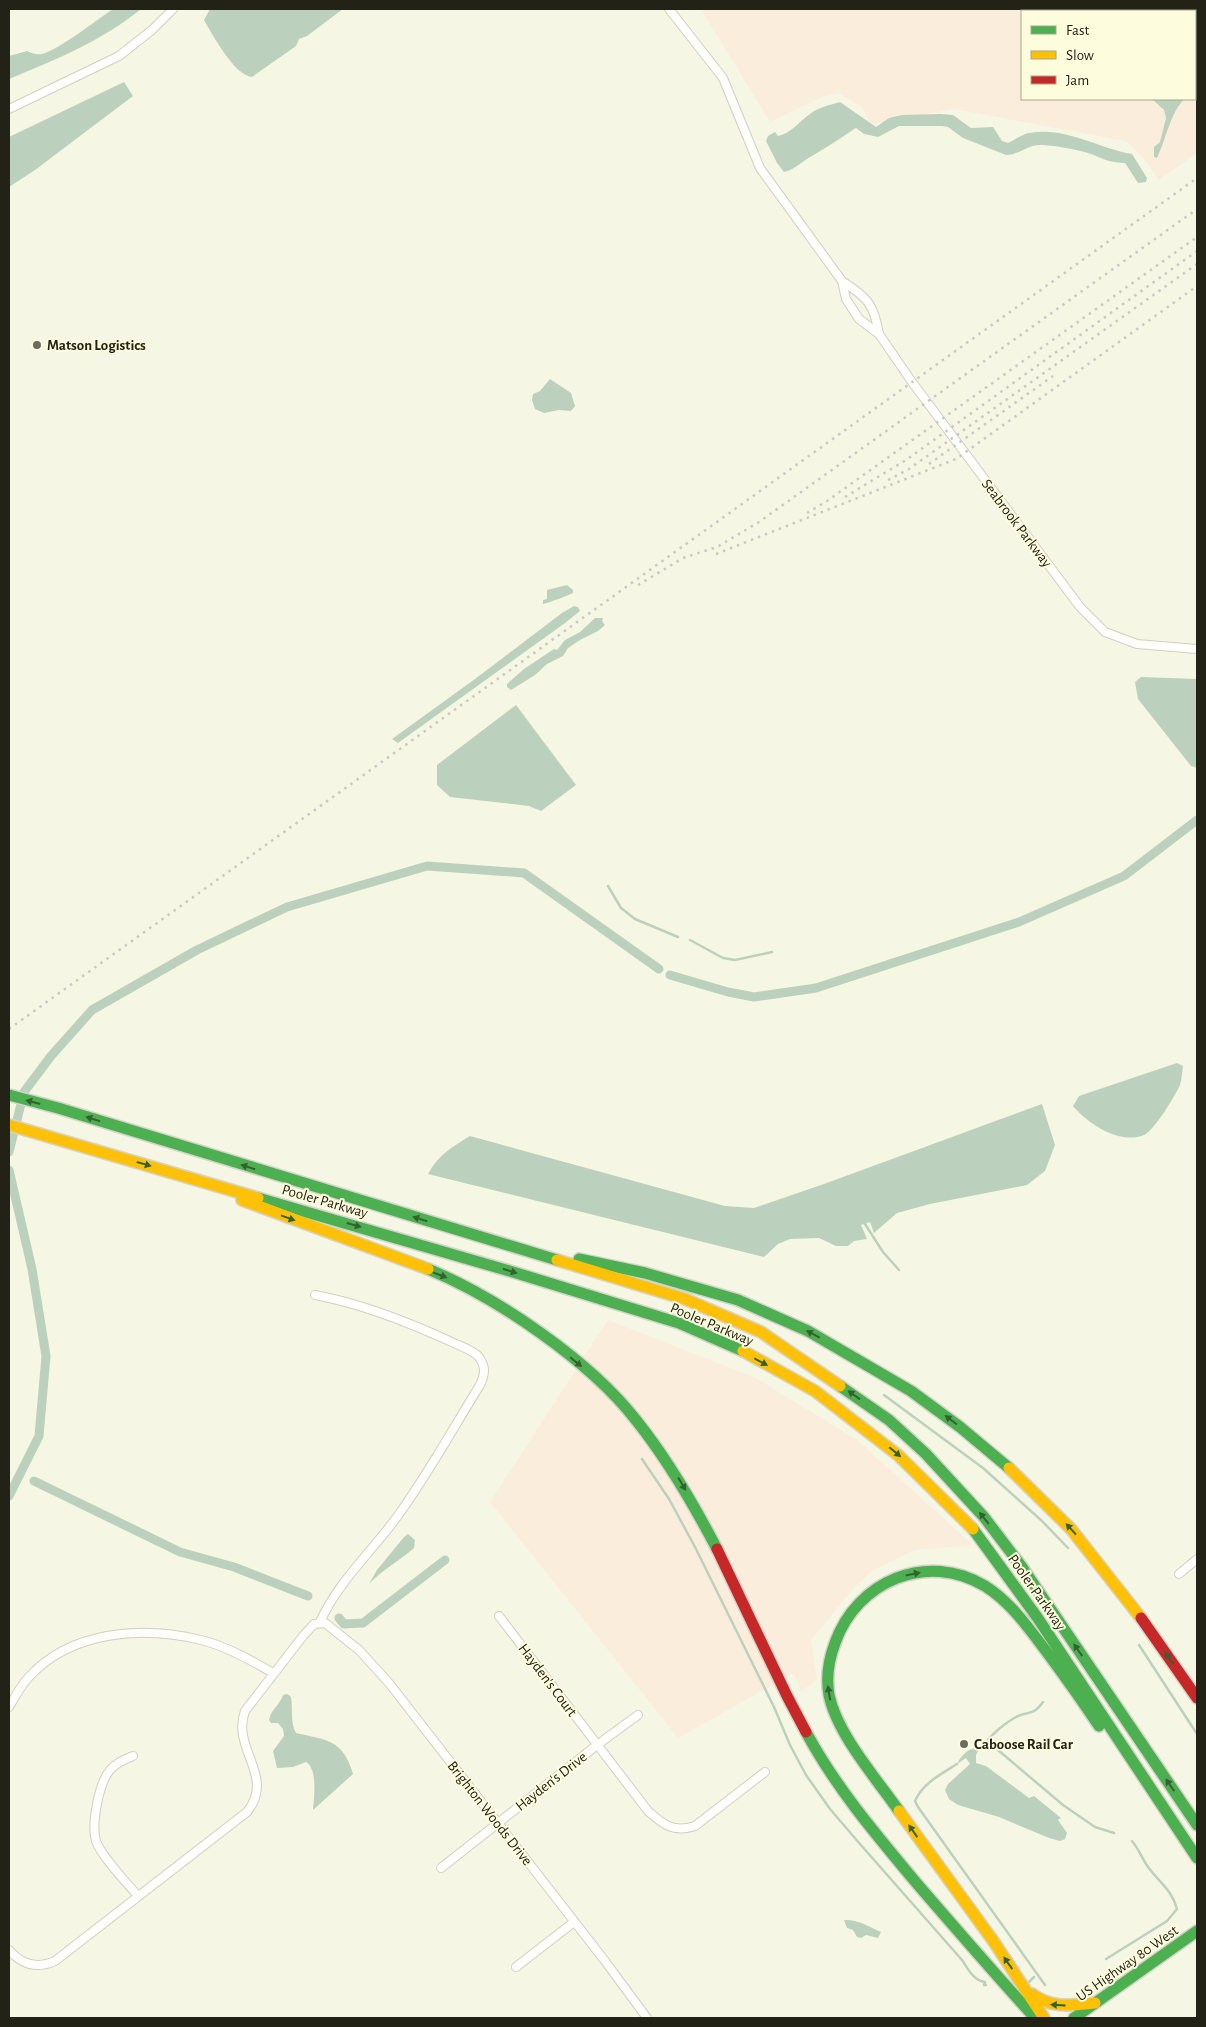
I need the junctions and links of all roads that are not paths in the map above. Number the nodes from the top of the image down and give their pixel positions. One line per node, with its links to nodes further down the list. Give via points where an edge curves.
1 (173, 9): 3 (street, via 119,56)
2 (670, 9): 4 (street, Seabrook Parkway, via 723,78 760,168)
3 (9, 109)
4 (842, 281): 5 (street, Seabrook Parkway, via 846,299 859,319); 5 (street, Seabrook Parkway, via 868,302 875,313)
5 (879, 334): 6 (street, Seabrook Parkway, via 1080,607 1105,632 1137,644)
6 (1197, 649)
7 (9, 1095): 10 (main road, Pooler Parkway, one-way to 7)
8 (9, 1125): 9 (main road, Pooler Parkway, one-way to 9)
9 (194, 1179): 23 (main road, Pooler Parkway, one-way to 23, via 679,1323 740,1350 815,1391 898,1455 971,1526 1037,1617); 34 (main road, one-way to 34, via 446,1277 480,1294 529,1325 617,1398 658,1449 698,1513 824,1765 884,1844)
10 (517, 1248): 17 (main road, one-way to 10, via 1126,1598 1072,1530 1014,1471 911,1391 808,1331 738,1300 645,1273); 25 (main road, Pooler Parkway, one-way to 10, via 1022,1567 984,1517 926,1454 889,1420 761,1332 685,1299)
11 (315, 1294): 15 (street, via 413,1324 478,1354 484,1366 480,1385 409,1499 329,1603)
12 (1197, 1559): 13 (street)
13 (1179, 1574)
14 (499, 1616): 20 (street, Hayden's Court)
15 (320, 1622): 16 (street, via 314,1624); 24 (street, Brighton Woods Drive, via 348,1640 370,1660)
16 (273, 1673): 18 (street, via 202,1640 141,1632 102,1636 71,1647 44,1664 28,1677); 28 (street, via 242,1721 242,1732 257,1778 257,1797 252,1806)
17 (1197, 1698)
18 (9, 1707)
19 (638, 1715): 20 (street, Hayden's Drive)
20 (597, 1745): 22 (street, Hayden's Court, via 648,1811 660,1822 684,1830 695,1826); 24 (street, Hayden's Drive)
21 (133, 1756): 28 (street, via 111,1769 105,1778 94,1824 101,1850)
22 (765, 1772)
23 (1167, 1812): 26 (main road, Pooler Parkway); 33 (main road, one-way to 23, via 847,1737 832,1709 828,1683 831,1649 842,1623 858,1602 888,1581 921,1572 958,1574 991,1590 1020,1617 1146,1792)
24 (498, 1823): 27 (street, Hayden's Drive); 29 (street, Brighton Woods Drive)
25 (1197, 1825)
26 (1197, 1858)
27 (441, 1868)
28 (138, 1896): 31 (street, via 45,1966 24,1963)
29 (574, 1922): 32 (street); 36 (street, Brighton Woods Drive)
30 (1197, 1931): 35 (main road, US Highway 80 West)
31 (9, 1950)
32 (516, 1967)
33 (1026, 1988): 35 (main road, one-way to 33, via 1049,2005); 39 (main road)
34 (1018, 2000): 37 (main road); 38 (main road)
35 (1095, 2003): 40 (main road, US Highway 80 West)
36 (647, 2018)
37 (1022, 2018)
38 (1035, 2018)
39 (1044, 2018)
40 (1074, 2018)

